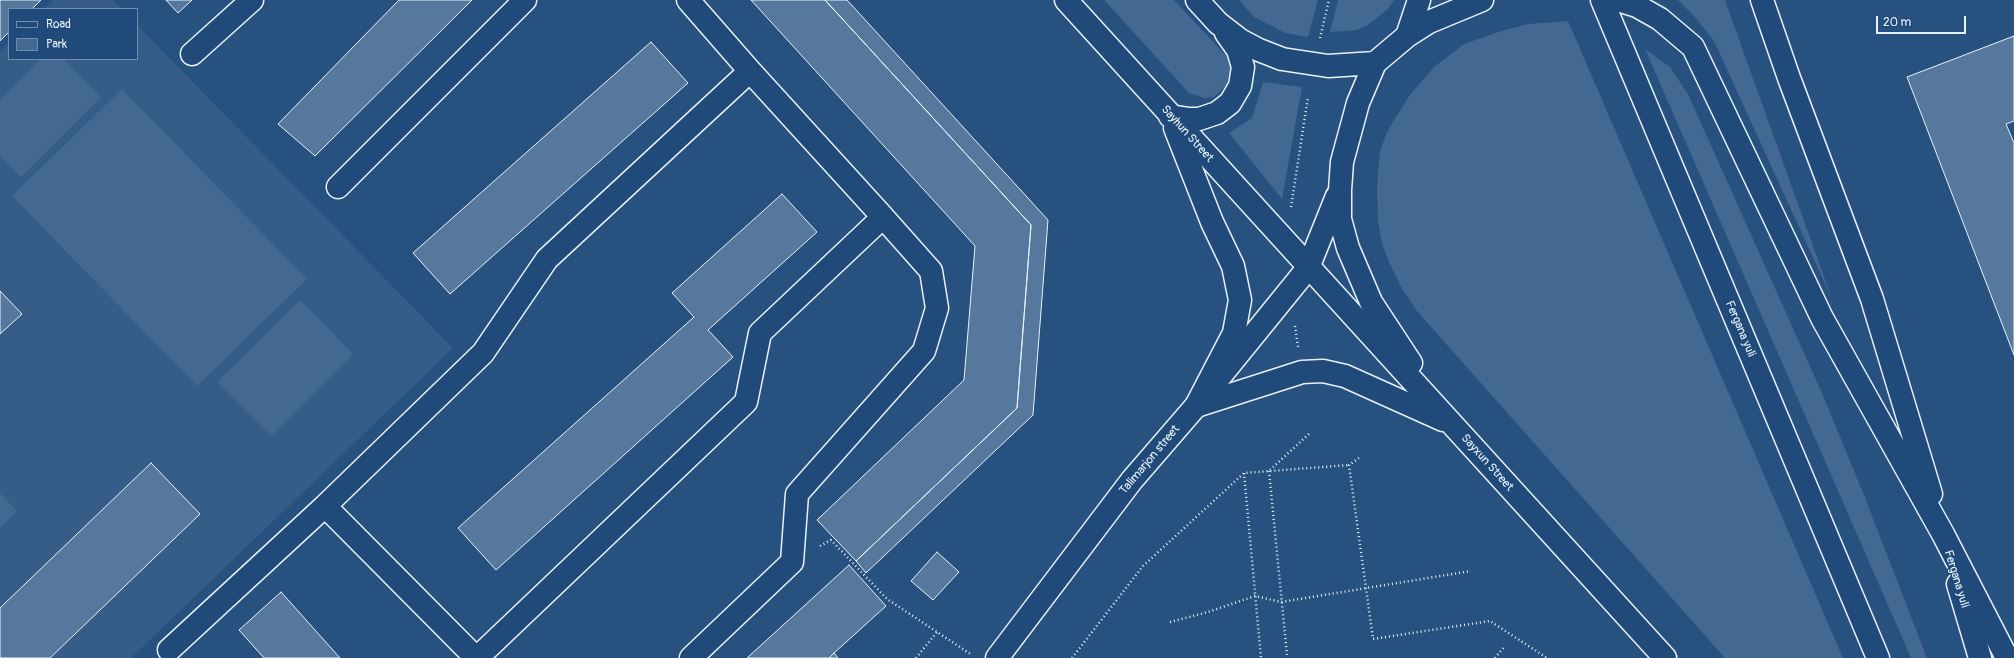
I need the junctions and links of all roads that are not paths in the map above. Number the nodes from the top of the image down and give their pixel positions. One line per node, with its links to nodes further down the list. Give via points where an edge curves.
1 (252, 0): 13 (main road)
2 (525, 0): 17 (main road)
3 (688, 0): 15 (main road)
4 (1066, 0): 16 (main road, Sayhun Street)
5 (1197, 0): 11 (main road)
6 (1419, 0): 12 (main road)
7 (1482, 0): 12 (main road, via 1447,13)
8 (1602, 0): 30 (main road, Fergana yuli)
9 (1618, 0): 24 (main road, via 1637,6 1660,19 1693,47 1822,318)
10 (1762, 0): 24 (main road, Fergana yuli, via 1872,299)
11 (1218, 23): 14 (main road, via 1240,40 1282,59 1328,66); 16 (main road, via 1232,39 1242,60 1242,76 1236,94 1223,109 1209,116 1189,119)
12 (1407, 36): 14 (main road)
13 (192, 54)
14 (1375, 64): 18 (main road, via 1352,122 1342,162)
15 (750, 72): 19 (main road); 23 (main road, via 547,259 483,353)
16 (1170, 116): 20 (main road, Sayhun Street); 21 (main road, via 1212,222 1233,266 1240,300 1234,333)
17 (338, 187)
18 (1340, 190): 20 (main road, Talimarjon street); 22 (main road, via 1340,219 1359,277 1385,326)
19 (883, 217): 26 (main road, via 760,333 746,402); 27 (main road, via 931,271 937,308 924,351 797,494 792,562)
20 (1308, 268): 21 (main road, Talimarjon street); 22 (main road, Sayxun Street)
21 (1196, 406): 22 (main road, via 1302,372 1323,371 1345,376); 28 (main road, Talimarjon street, via 1132,480)
22 (1452, 424): 29 (main road, Sayxun Street)
23 (326, 506): 25 (main road); 26 (main road)
24 (1943, 534): 31 (main road, Fergana yuli); 32 (main road)
25 (169, 650)
26 (476, 658)
27 (691, 658)
28 (997, 658)
29 (1665, 658)
30 (1878, 658)
31 (1980, 658)
32 (2007, 658)

